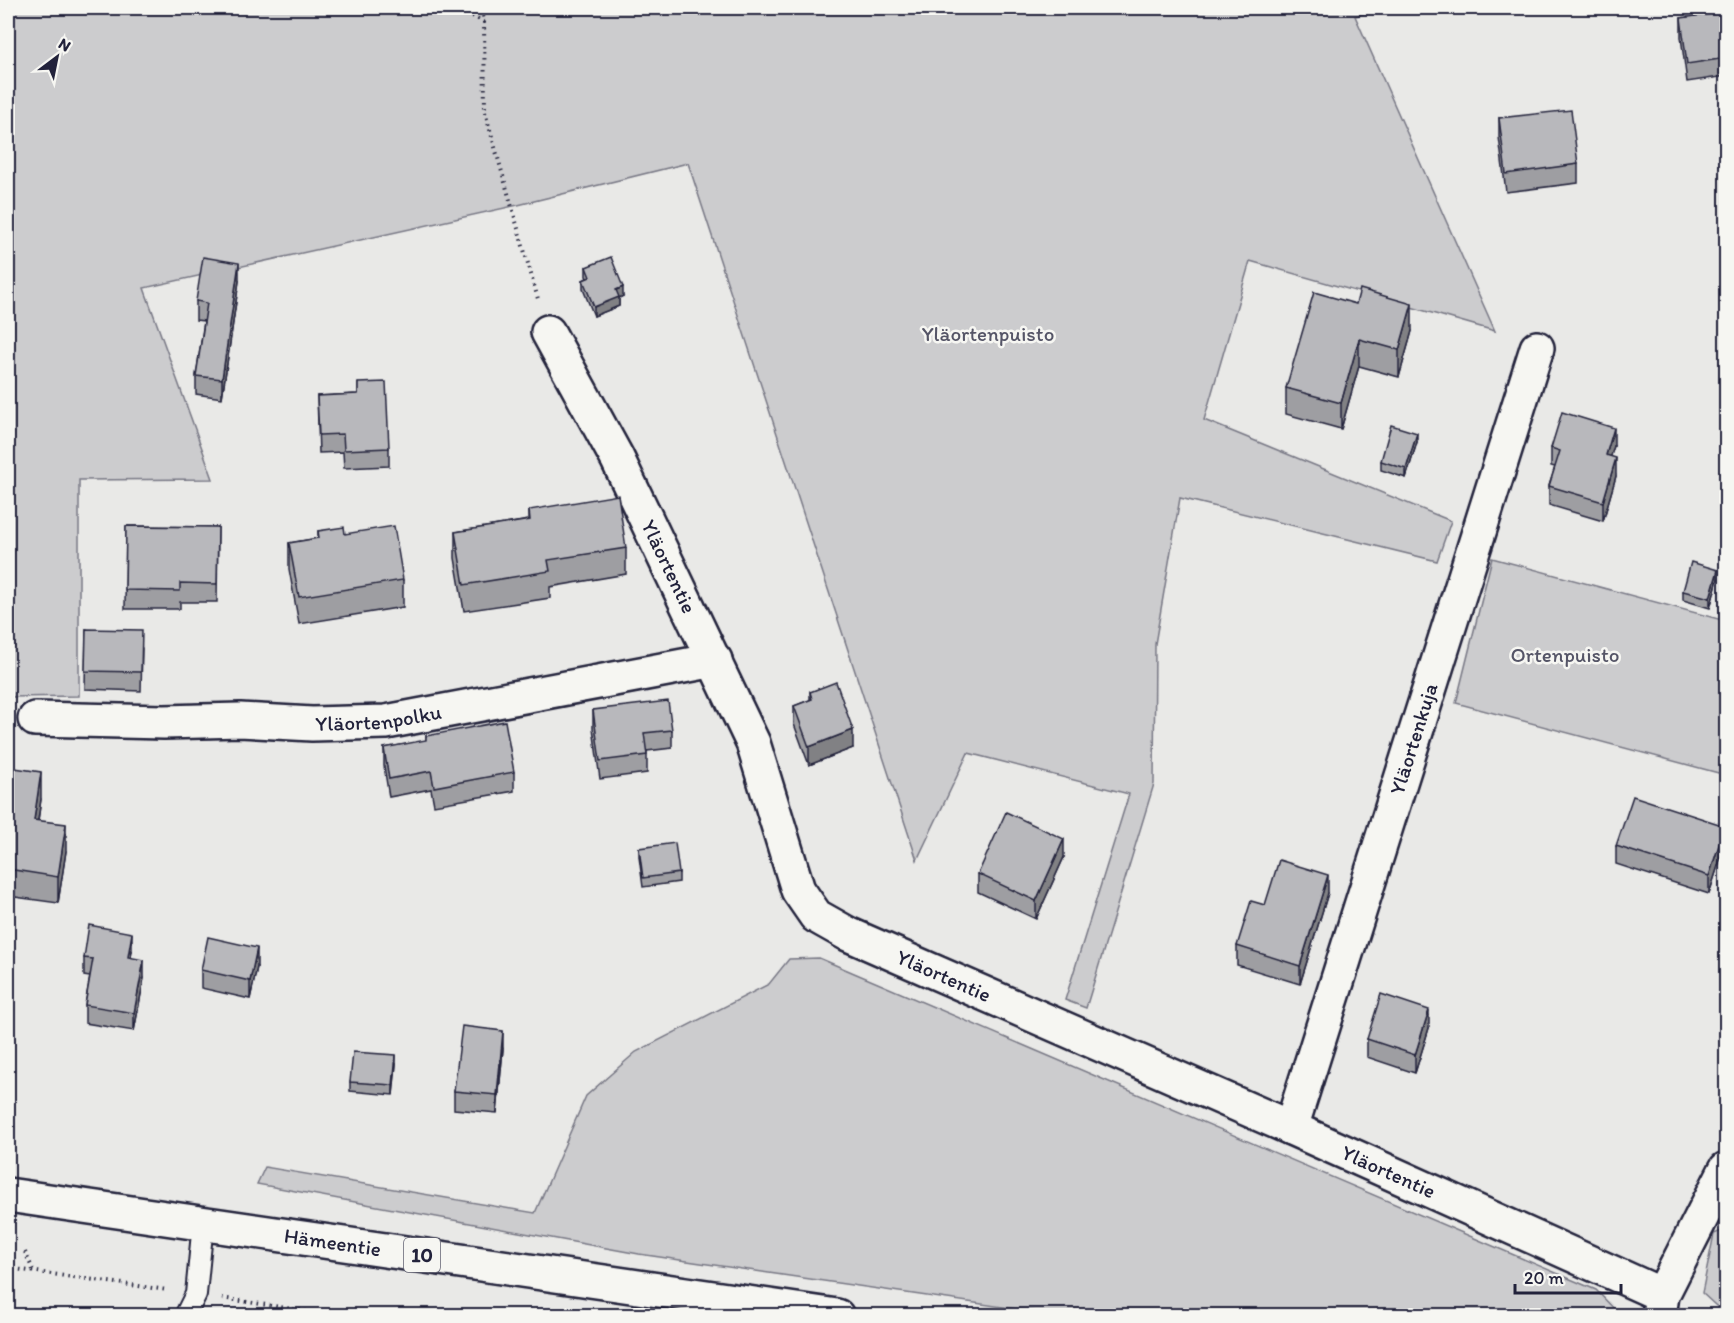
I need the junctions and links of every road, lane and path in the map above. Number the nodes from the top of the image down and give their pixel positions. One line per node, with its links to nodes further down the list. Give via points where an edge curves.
1 (456, 8): 3 (path)
2 (482, 8): 3 (path)
3 (484, 22): 4 (path, via 485,112)
4 (548, 332): 6 (main road, Yläortentie, via 617,458)
5 (1537, 348): 8 (main road, Yläortenkuja)
6 (715, 660): 7 (main road, Yläortenpolku, via 386,722); 8 (main road, Yläortentie, via 753,742 798,890 816,916 848,934)
7 (35, 719)
8 (1291, 1128): 14 (main road, Yläortentie)
9 (1726, 1169): 14 (main road)
10 (8, 1195): 11 (main road, Hämeentie / 10)
11 (203, 1223): 15 (lane, via 196,1294); 16 (main road, Hämeentie / 10)
12 (25, 1252): 13 (path)
13 (34, 1272)
14 (1661, 1305)
15 (185, 1316)
16 (837, 1316)

